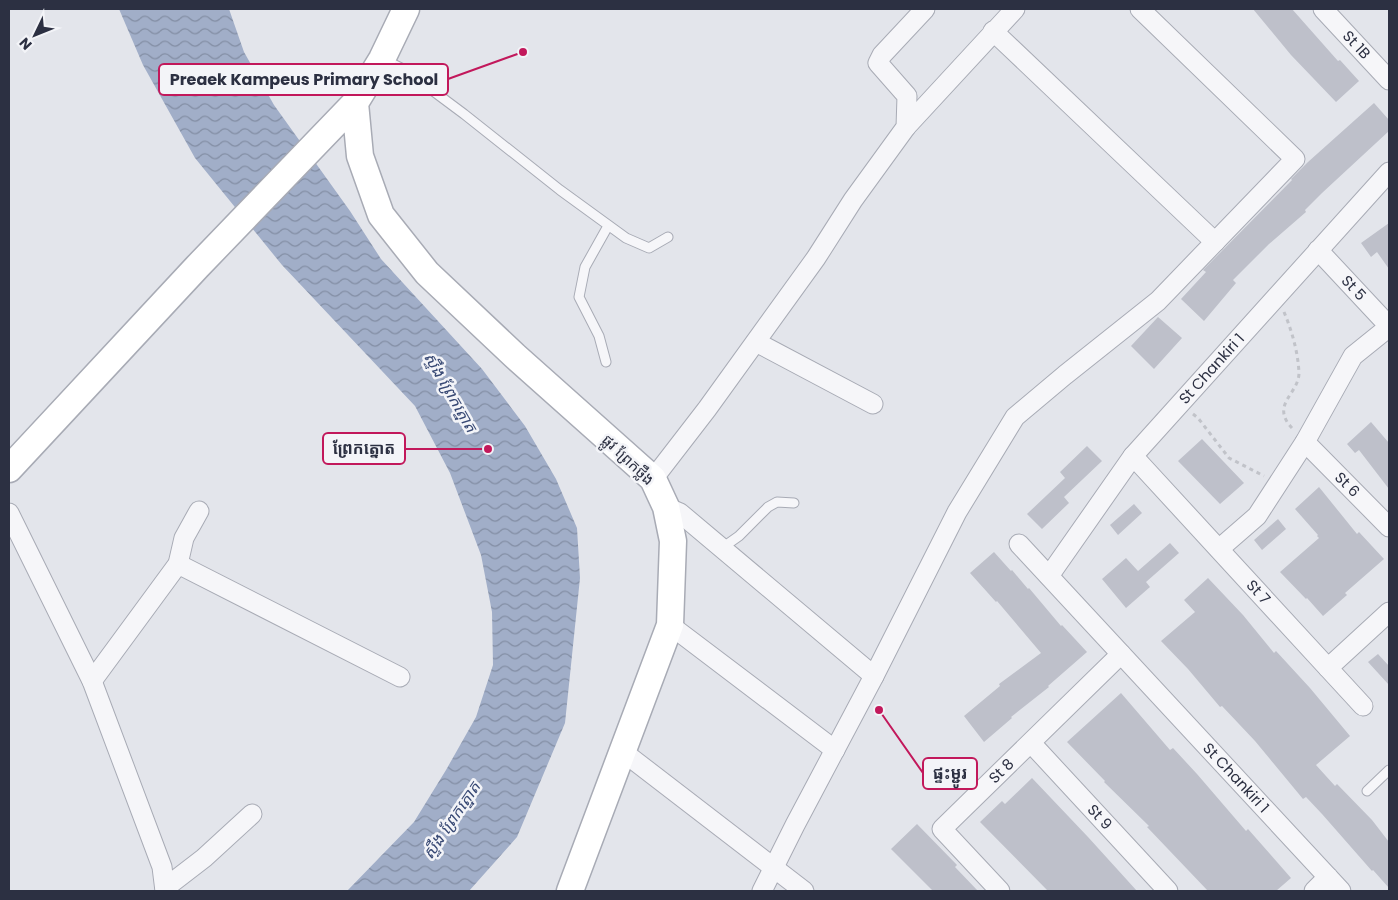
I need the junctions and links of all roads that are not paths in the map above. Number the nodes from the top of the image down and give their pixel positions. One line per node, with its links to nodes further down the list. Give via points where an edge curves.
1 (406, 9): 7 (street)
2 (925, 9): 10 (street, via 878,63 907,96)
3 (1015, 9): 6 (street)
4 (1140, 9): 14 (street, via 1295,159)
5 (1323, 9): 8 (street, St 1B)
6 (993, 32): 10 (street); 14 (street)
7 (382, 58): 9 (street); 12 (lane, via 442,97)
8 (1389, 80)
9 (355, 103): 22 (street, via 196,267); 23 (street, ផ្លូវ ព្រែកថ្លឹង, via 360,156 381,215 427,273 514,356)
10 (906, 127): 17 (street)
11 (1389, 172): 15 (street, St Chankiri 1)
12 (608, 226): 13 (lane, via 649,248); 18 (lane, via 585,267 579,297 599,336)
13 (668, 237)
14 (1215, 242): 38 (street, via 1158,302 1014,417 958,512)
15 (1318, 250): 16 (street, St 5); 21 (street, St Chankiri 1)
16 (1389, 326): 20 (street, via 1353,356)
17 (756, 342): 19 (street); 23 (street)
18 (606, 362)
19 (873, 404)
20 (1305, 442): 28 (street, St 6); 31 (street, via 1257,516)
21 (1133, 456): 31 (street, St 7); 33 (street, St Chankiri 1)
22 (9, 470)
23 (653, 479): 25 (street, ផ្លូវ ព្រែកថ្លឹង)
24 (794, 504): 30 (lane, via 777,502 768,507)
25 (666, 507): 30 (street, via 680,513); 35 (street, ផ្លូវ ព្រែកថ្លឹង, via 673,541)
26 (199, 511): 32 (street, via 184,538)
27 (9, 513): 40 (street)
28 (1389, 528)
29 (1019, 544): 33 (street, St Chankiri 1)
30 (722, 548): 38 (street)
31 (1219, 550): 37 (street, St 7)
32 (178, 564): 39 (street); 40 (street)
33 (1049, 576): 36 (street, St Chankiri 1)
34 (1389, 612): 37 (street)
35 (670, 625): 43 (street); 44 (street, ផ្លូវ ព្រែកថ្លឹង)
36 (1121, 654): 42 (street, St 8); 49 (street, St Chankiri 1)
37 (1328, 668): 41 (street, St 7)
38 (874, 676): 43 (street)
39 (400, 677)
40 (92, 681): 50 (street, via 162,867)
41 (1363, 706)
42 (1031, 743): 54 (street, St 8, via 942,830); 55 (street, St 9)
43 (835, 750): 48 (street)
44 (622, 751): 48 (street); 51 (street, ផ្លូវ ព្រែកថ្លឹង)
45 (1389, 770): 46 (lane)
46 (1367, 791)
47 (252, 814): 50 (street)
48 (774, 867): 52 (street); 53 (street)
49 (1328, 877): 56 (street); 57 (street, St Chankiri 1)
50 (165, 889)
51 (570, 891)
52 (762, 891)
53 (804, 891)
54 (1000, 891)
55 (1168, 891)
56 (1314, 891)
57 (1341, 891)

